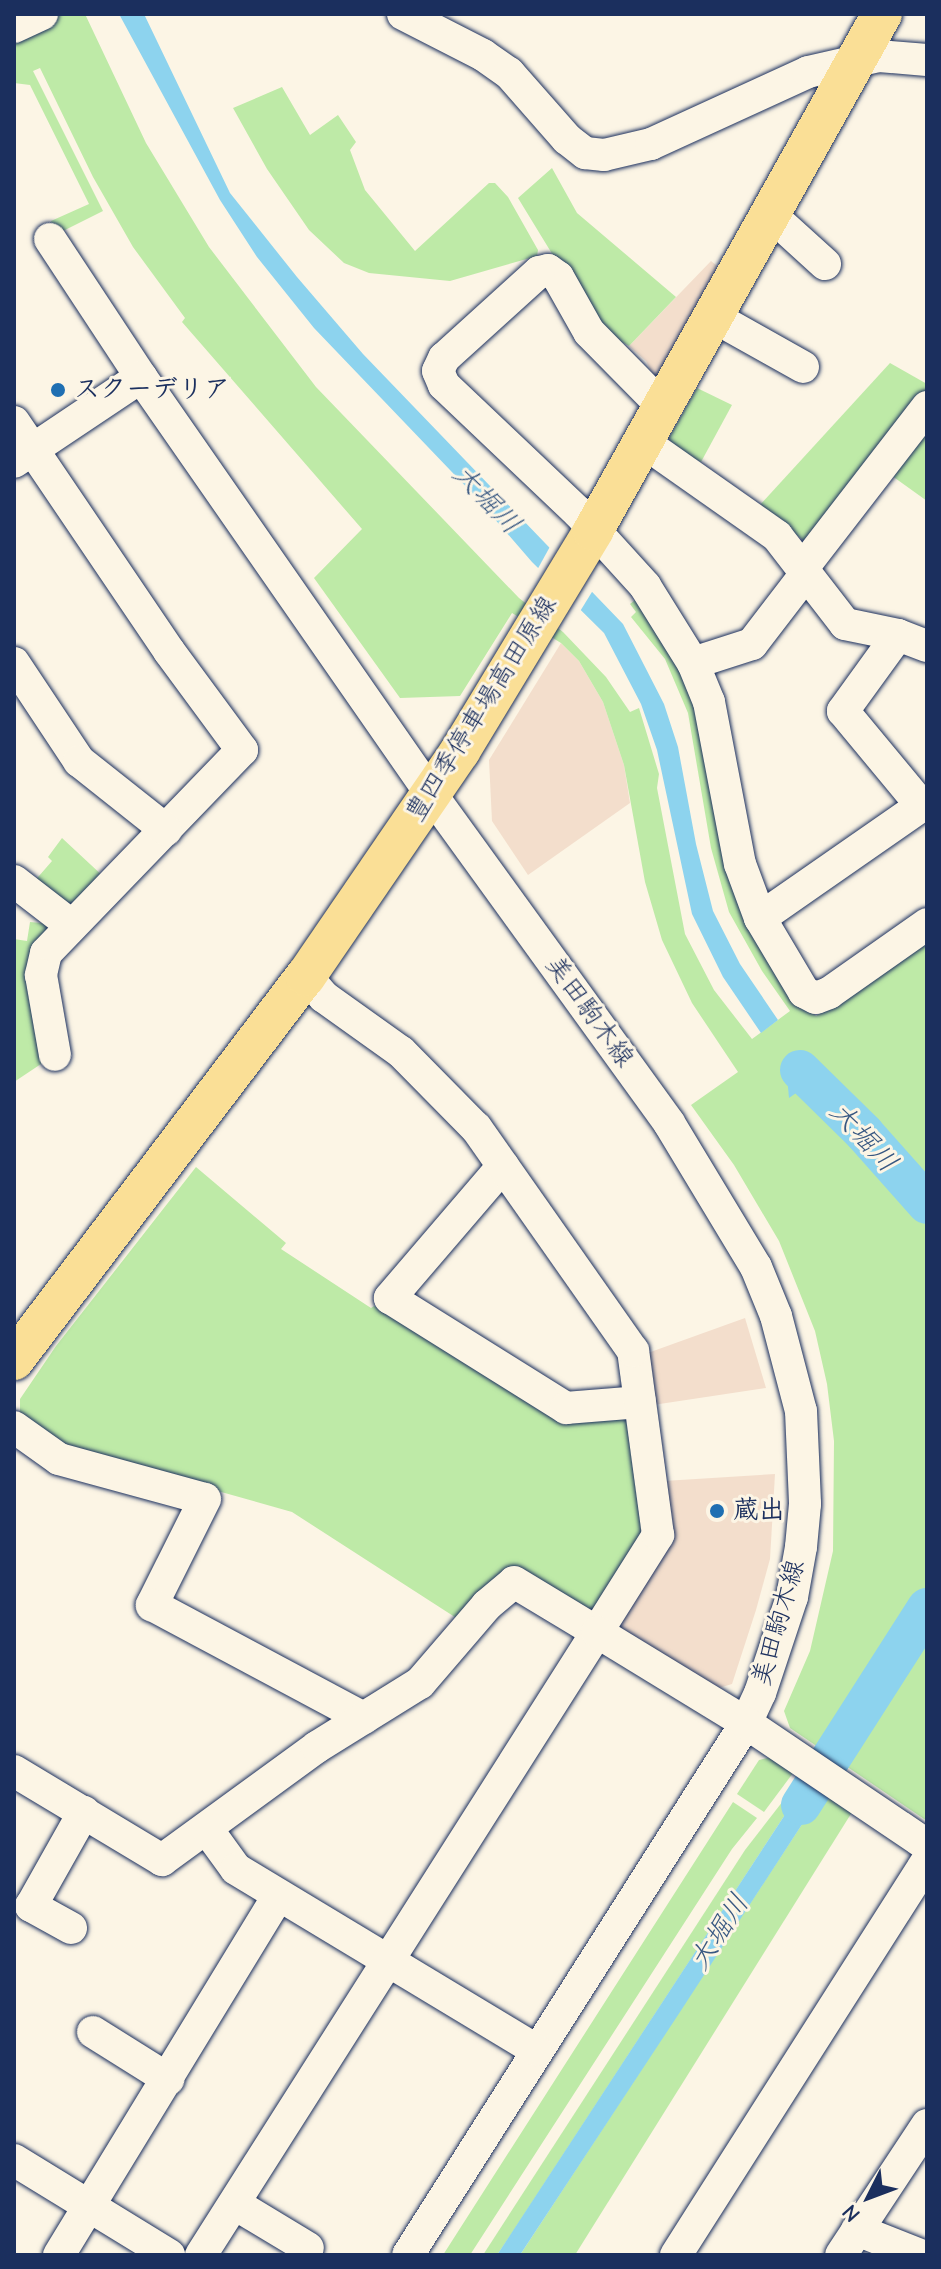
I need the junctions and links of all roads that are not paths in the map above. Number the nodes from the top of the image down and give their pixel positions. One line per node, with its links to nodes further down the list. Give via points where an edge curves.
1 (42, 14): 4 (street)
2 (882, 14): 5 (main road, 豊四季停車場高田原線)
3 (417, 18): 5 (street, via 509,73 567,139 585,153 604,155 651,144 797,76)
4 (14, 27)
5 (859, 59): 6 (street); 7 (main road, 豊四季停車場高田原線)
6 (927, 60)
7 (771, 215): 9 (street); 10 (main road, 豊四季停車場高田原線)
8 (50, 239): 12 (street, 美田駒木線)
9 (825, 264)
10 (714, 317): 11 (street); 13 (main road, 豊四季停車場高田原線)
11 (803, 367)
12 (141, 377): 17 (street); 23 (street, 美田駒木線)
13 (663, 407): 16 (main road, 豊四季停車場高田原線); 18 (street, via 589,332 558,277 548,270 539,272 440,364 444,385)
14 (927, 407): 19 (street)
15 (14, 422): 17 (street)
16 (642, 441): 18 (main road, 豊四季停車場高田原線); 19 (street, via 777,536)
17 (23, 456): 25 (street, via 242,750)
18 (588, 539): 22 (street, via 645,586); 23 (main road, 豊四季停車場高田原線, via 545,610)
19 (803, 572): 20 (street, via 845,624); 22 (street, via 752,644)
20 (912, 640): 24 (street, via 843,711)
21 (14, 663): 25 (street, via 79,761)
22 (693, 663): 27 (street, via 709,702 740,864)
23 (422, 779): 30 (main road, 豊四季停車場高田原線); 38 (street, 美田駒木線, via 669,1123 756,1267 776,1316 801,1411 805,1504 792,1597 773,1661)
24 (924, 804): 27 (street)
25 (166, 830): 29 (street)
26 (14, 881): 29 (street)
27 (760, 918): 28 (street, via 792,975 816,998)
28 (927, 924)
29 (71, 925): 31 (street, via 46,953 41,975)
30 (306, 976): 32 (street, via 324,997 401,1052 476,1128); 33 (main road, 豊四季停車場高田原線)
31 (55, 1055)
32 (503, 1166): 34 (street, via 633,1351); 34 (street, via 390,1298 566,1408)
33 (14, 1360)
34 (640, 1402): 36 (street, via 658,1535)
35 (14, 1427): 37 (street, via 59,1459 205,1499 152,1605)
36 (597, 1632): 37 (street, via 514,1582 487,1605 420,1683); 38 (street); 46 (street)
37 (364, 1718): 41 (street)
38 (746, 1723): 42 (street); 48 (street, 美田駒木線)
39 (18, 1783): 40 (street)
40 (84, 1812): 41 (street, via 162,1860); 45 (street, via 31,1906)
41 (207, 1829): 44 (street, via 236,1869)
42 (927, 1845)
43 (927, 1861): 60 (street)
44 (278, 1896): 46 (street); 49 (street)
45 (71, 1928)
46 (389, 1961): 48 (street); 52 (street)
47 (93, 2032): 49 (street)
48 (536, 2050): 59 (street, 美田駒木線)
49 (168, 2079): 53 (street)
50 (922, 2143): 54 (street)
51 (14, 2160): 53 (street)
52 (235, 2204): 55 (street); 58 (street)
53 (88, 2206): 56 (street); 57 (street)
54 (849, 2242): 61 (street)
55 (310, 2244)
56 (59, 2255)
57 (169, 2255)
58 (201, 2255)
59 (408, 2255)
60 (676, 2255)
61 (920, 2255)

